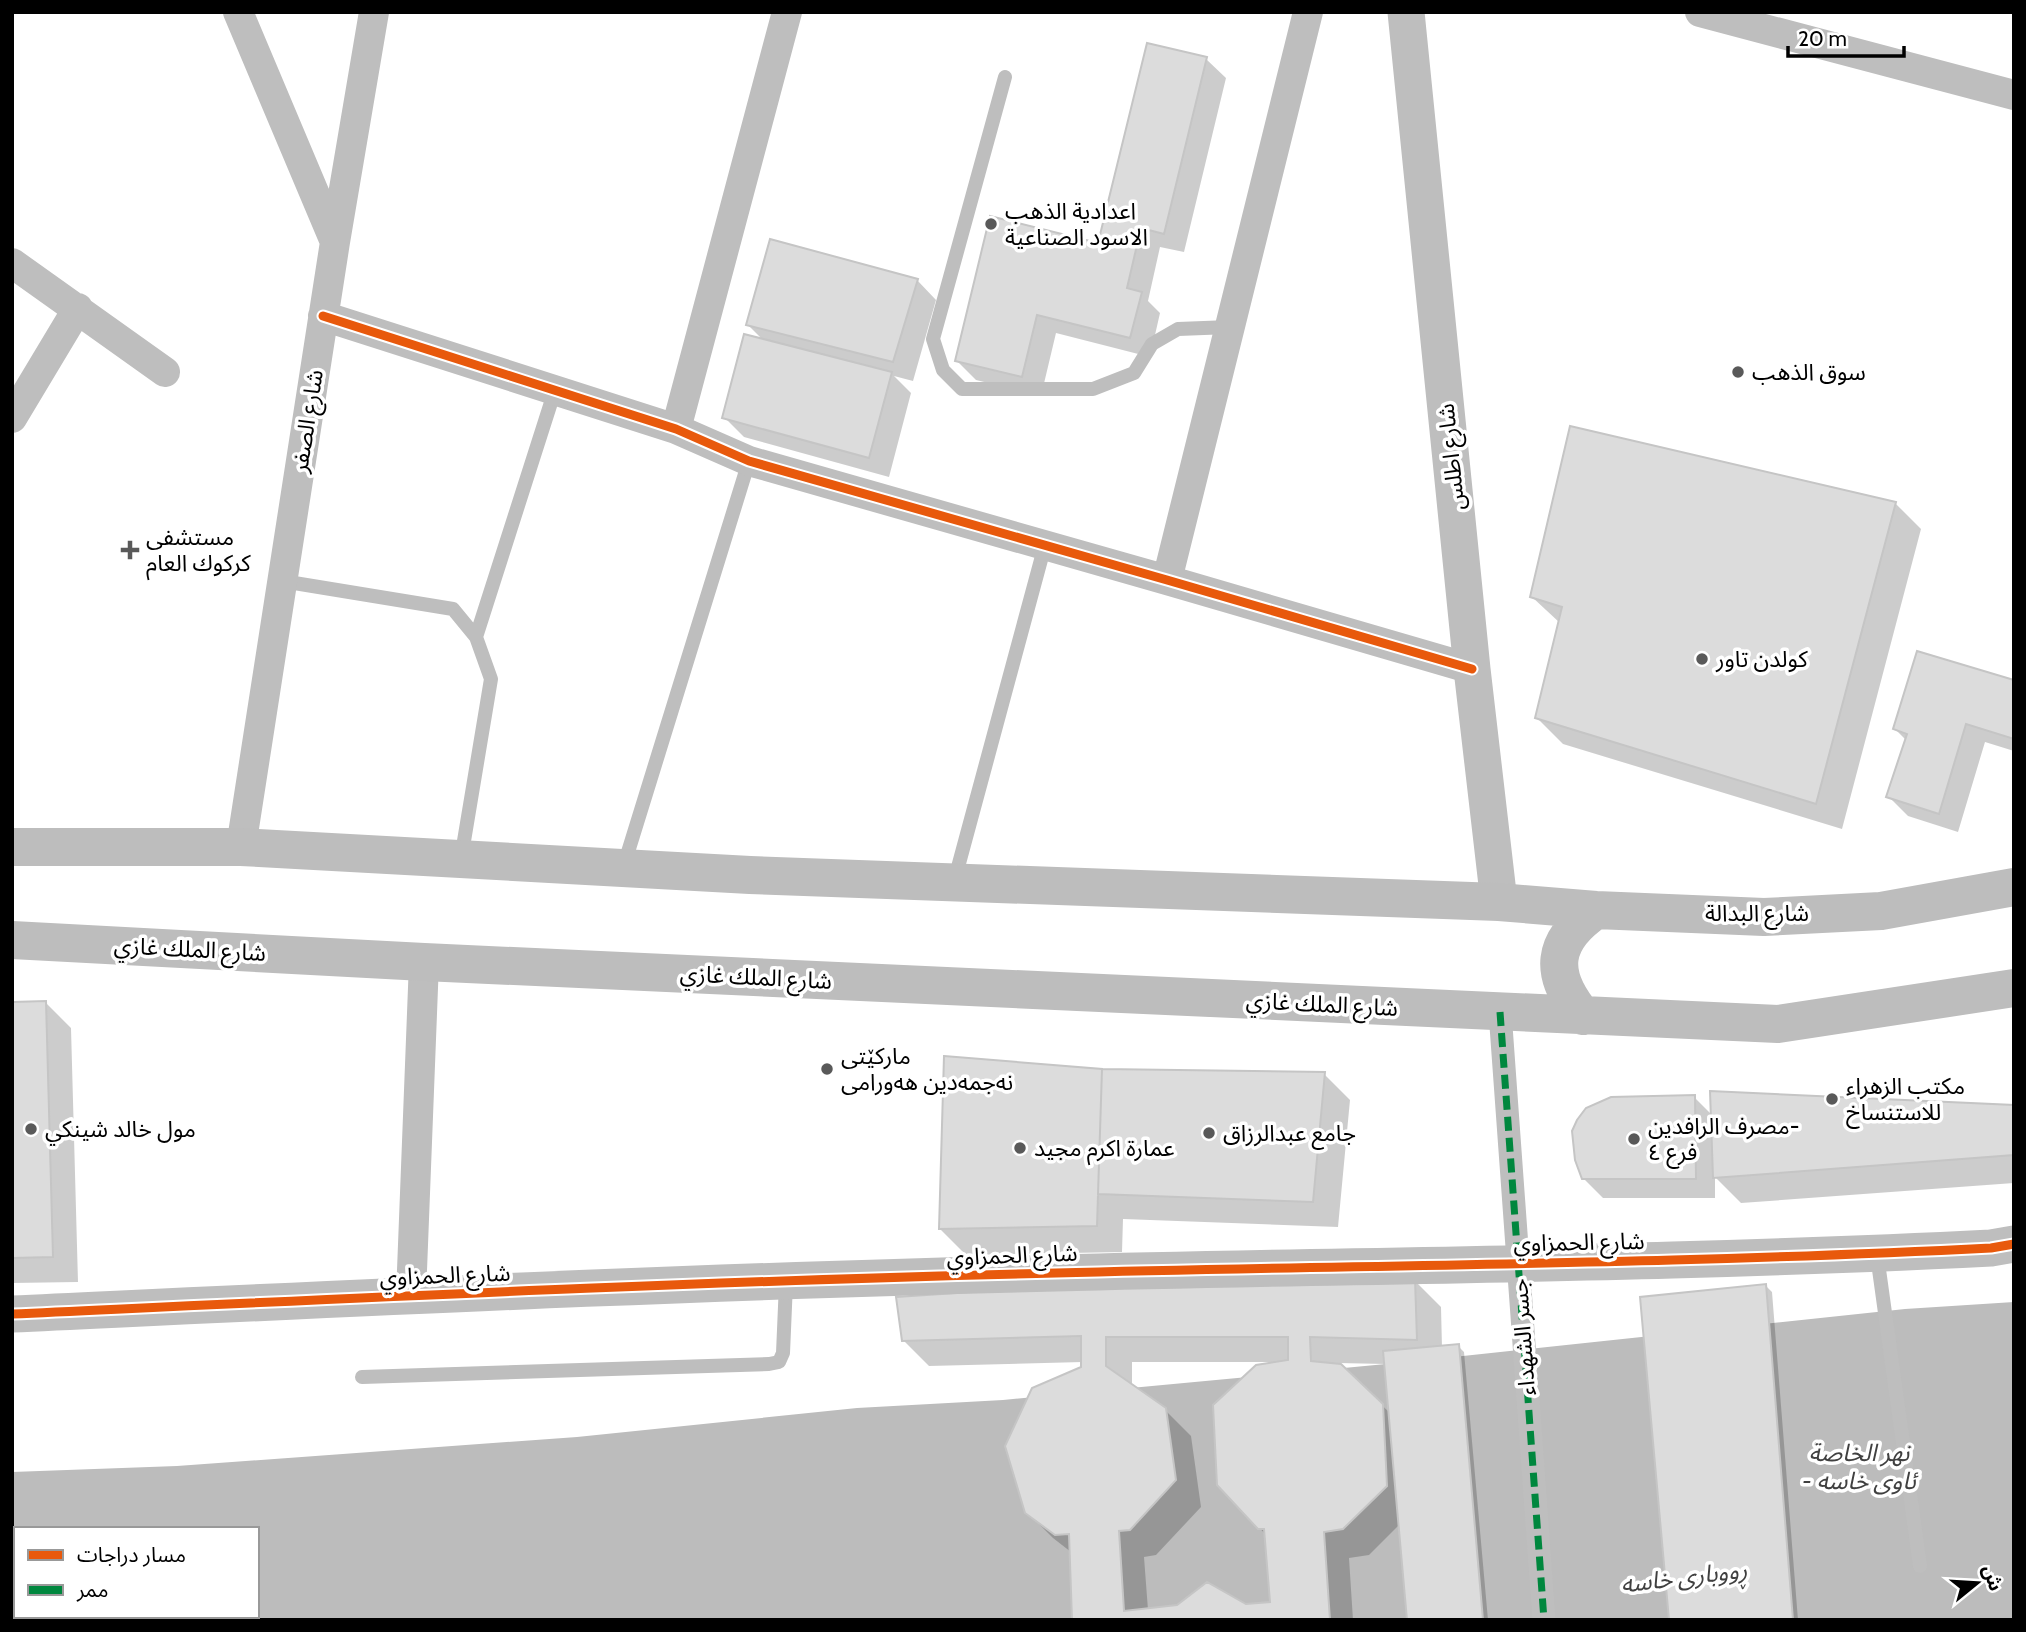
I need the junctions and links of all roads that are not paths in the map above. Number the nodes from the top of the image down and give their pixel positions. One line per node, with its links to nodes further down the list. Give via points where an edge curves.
1 (239, 12): 9 (street)
2 (374, 12): 9 (street, شارع الصفر)
3 (787, 12): 17 (street)
4 (1308, 12): 13 (street)
5 (1406, 12): 23 (street, شارع اطلس)
6 (1700, 12): 8 (street)
7 (1006, 77): 13 (lane, via 933,339 943,370 962,389 1093,389 1134,373 1152,344 1178,329)
8 (2014, 95)
9 (335, 242): 12 (street, شارع الصفر)
10 (12, 262): 11 (street)
11 (78, 308): 14 (street); 16 (street)
12 (323, 316): 15 (street); 21 (street, شارع الصفر)
13 (1230, 327): 20 (street)
14 (166, 372)
15 (555, 390): 17 (street); 22 (lane)
16 (12, 418)
17 (676, 429): 18 (street)
18 (749, 461): 19 (street); 27 (lane)
19 (1045, 545): 20 (street); 28 (lane)
20 (1167, 579): 23 (street)
21 (282, 580): 22 (lane, via 453,609); 25 (street, شارع الصفر)
22 (476, 637): 26 (lane, via 491,679)
23 (1472, 669): 30 (street, شارع اطلس)
24 (12, 847): 25 (main road)
25 (241, 847): 26 (main road)
26 (461, 859): 27 (main road)
27 (623, 869): 28 (main road)
28 (954, 883): 30 (main road)
29 (2014, 887): 31 (main road, شارع البدالة, via 1881,911 1764,917)
30 (1499, 902): 31 (main road, شارع البدالة)
31 (1596, 910): 36 (main road, via 1576,924 1562,946 1559,972 1567,996)
32 (12, 940): 33 (main road, شارع الملك غازي)
33 (424, 962): 35 (main road, شارع الملك غازي); 40 (street)
34 (2014, 988): 36 (main road, via 1778,1024)
35 (1500, 1012): 36 (main road); 44 (street, جسر الشهداء)
36 (1583, 1016)
37 (2014, 1244): 38 (street, شارع الحمزاوي)
38 (1877, 1254): 39 (street, شارع الحمزاوي); 43 (lane)
39 (786, 1281): 40 (street, شارع الحمزاوي); 42 (lane, via 779,1362)
40 (411, 1296): 41 (street, شارع الحمزاوي)
41 (12, 1314)
42 (362, 1377)
43 (1920, 1566)
44 (1544, 1620)

